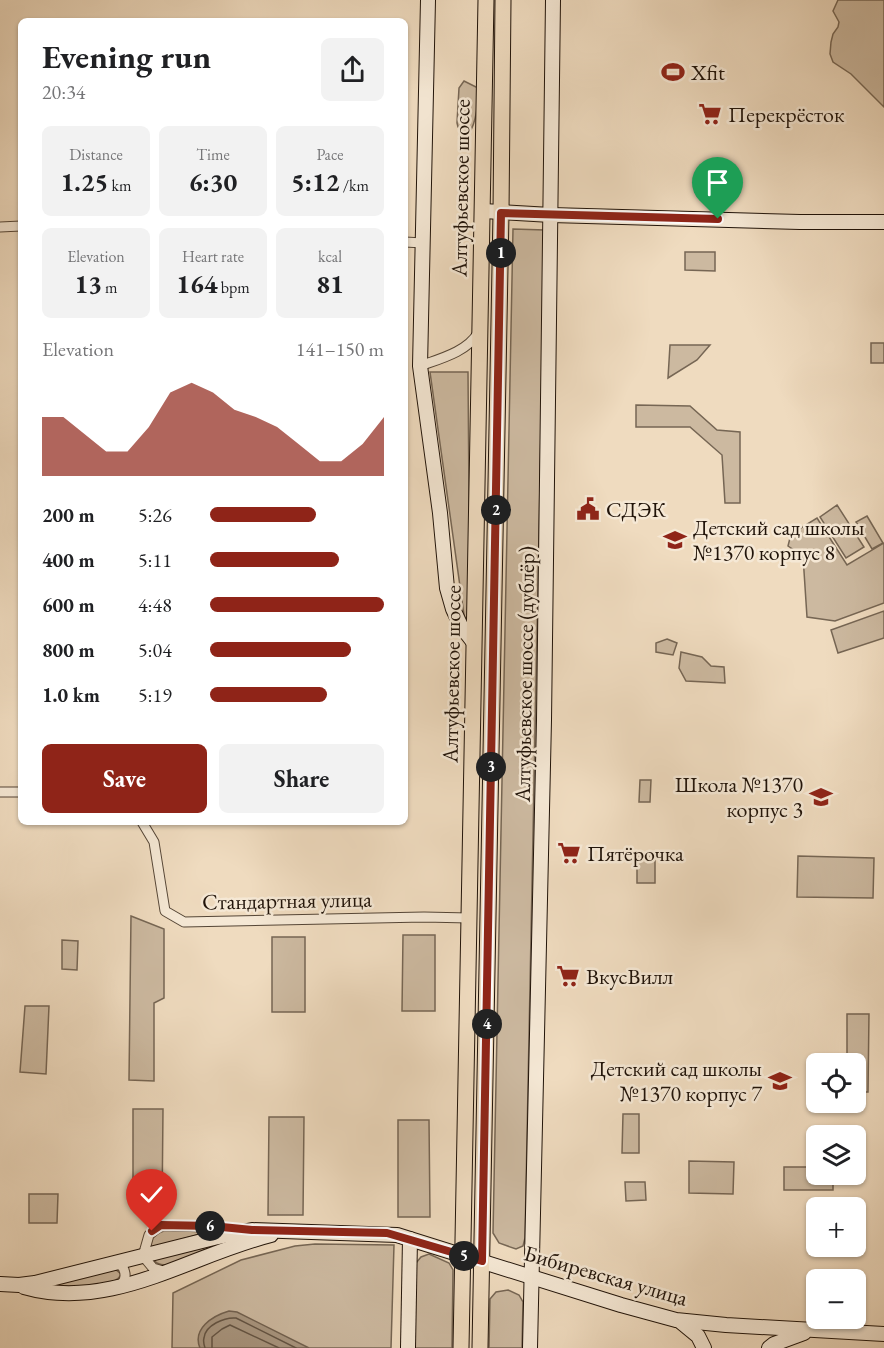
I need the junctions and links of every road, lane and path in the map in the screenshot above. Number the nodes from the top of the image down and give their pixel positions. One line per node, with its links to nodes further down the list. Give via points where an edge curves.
1 (428, 0): 12 (main road)
2 (486, 0): 5 (main road, Алтуфьевское шоссе)
3 (503, 0): 6 (main road, Алтуфьевское шоссе)
4 (552, 0): 7 (main road, Алтуфьевское шоссе (дублёр))
5 (483, 212): 6 (main road); 13 (main road, Алтуфьевское шоссе)
6 (501, 213): 7 (main road); 25 (main road, Алтуфьевское шоссе)
7 (552, 215): 8 (main road); 28 (main road, Алтуфьевское шоссе (дублёр))
8 (884, 222)
9 (18, 226): 10 (street)
10 (0, 227)
11 (408, 242): 12 (street)
12 (423, 243): 14 (main road)
13 (480, 328): 14 (street, via 474,340 461,349); 15 (main road, Алтуфьевское шоссе)
14 (420, 366): 15 (main road, via 447,588 461,626)
15 (474, 643): 19 (main road, Алтуфьевское шоссе)
16 (0, 792): 17 (street)
17 (18, 792)
18 (144, 825): 19 (street, Стандартная улица, via 154,842 165,911 184,922)
19 (469, 918): 23 (main road, Алтуфьевское шоссе)
20 (252, 1230): 21 (main road); 24 (main road); 24 (street, via 161,1225 149,1235)
21 (306, 1232): 22 (main road, Бибиревская улица, via 387,1233); 27 (main road, via 246,1242)
22 (410, 1239): 23 (main road, Бибиревская улица); 35 (main road)
23 (462, 1255): 25 (main road, Бибиревская улица); 36 (main road, Алтуфьевское шоссе)
24 (143, 1256): 26 (main road); 27 (street, via 153,1268)
25 (482, 1261): 28 (main road, Бибиревская улица); 37 (main road, Алтуфьевское шоссе)
26 (114, 1263): 30 (main road); 31 (street, via 126,1272 125,1280)
27 (167, 1272): 31 (main road)
28 (531, 1276): 32 (main road, Бибиревская улица); 38 (main road, Алтуфьевское шоссе (дублёр))
29 (0, 1284): 30 (main road)
30 (19, 1285): 31 (main road, via 66,1293)
31 (117, 1288)
32 (676, 1320): 33 (main road, Бибиревская улица); 39 (main road, via 694,1331)
33 (812, 1330): 34 (main road, Бибиревская улица); 40 (main road)
34 (884, 1334)
35 (408, 1348)
36 (461, 1348)
37 (480, 1348)
38 (530, 1348)
39 (704, 1348)
40 (769, 1348)

